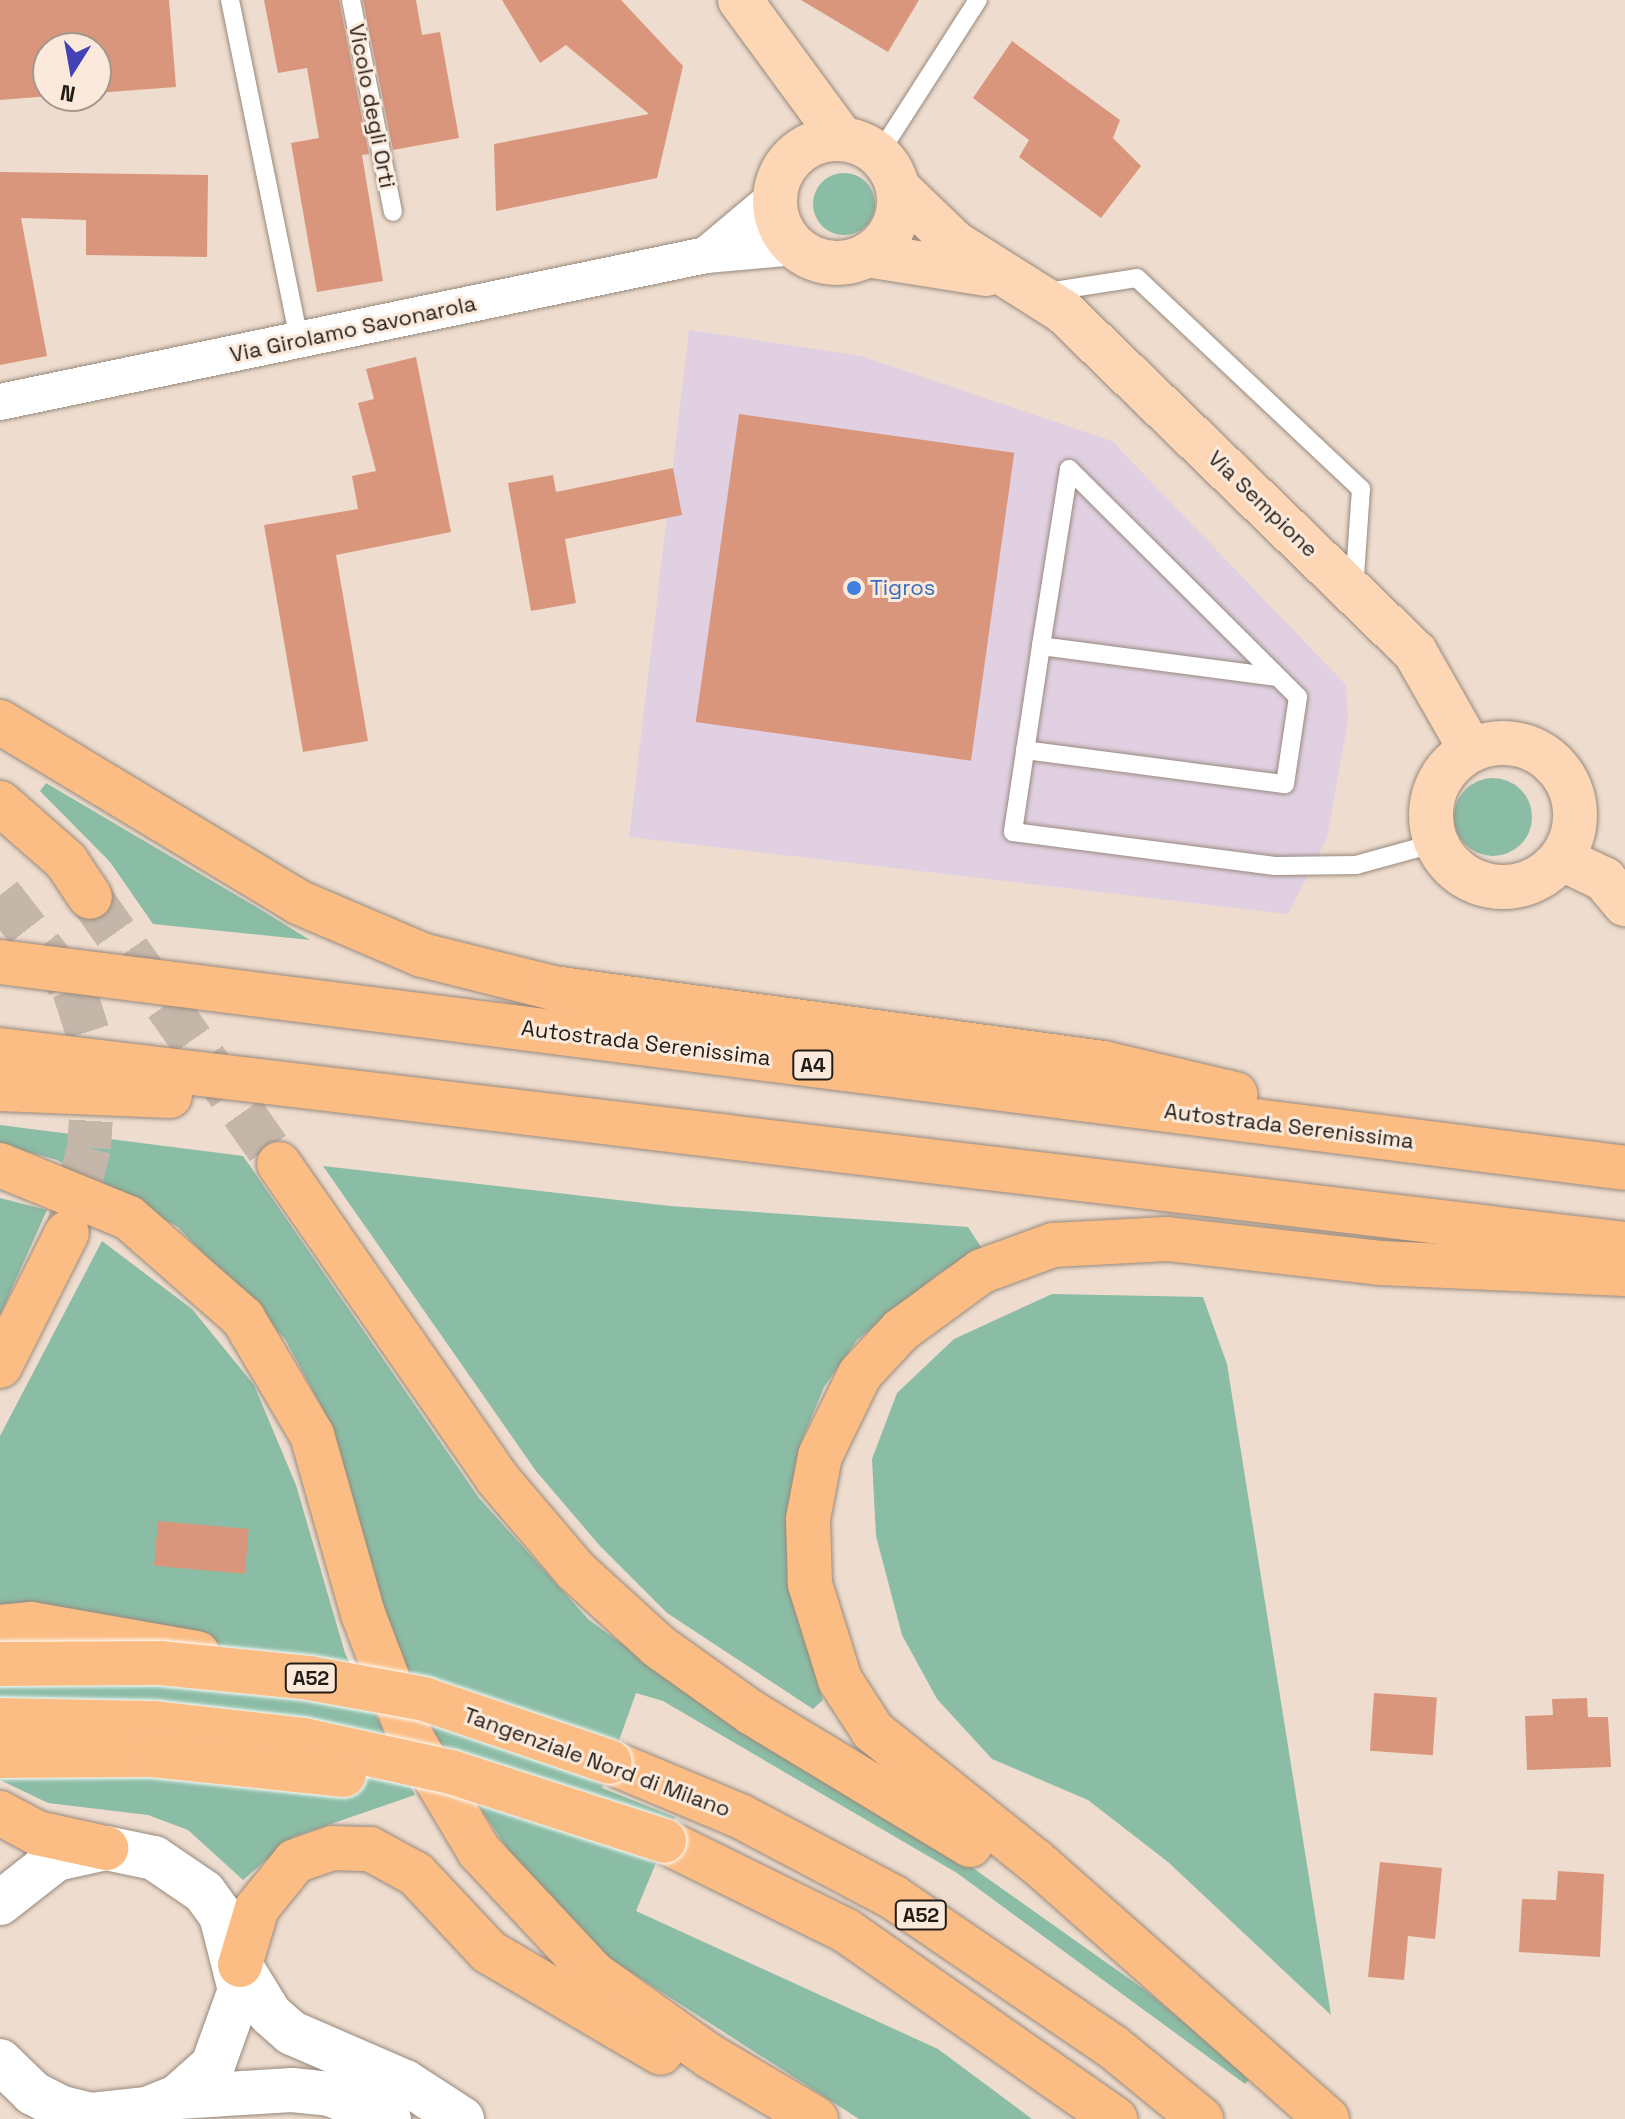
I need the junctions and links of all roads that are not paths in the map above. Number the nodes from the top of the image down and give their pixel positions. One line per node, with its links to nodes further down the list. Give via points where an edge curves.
1 (230, 0): 12 (lane)
2 (351, 0): 7 (lane, Vicolo degli Orti)
3 (978, 0): 5 (lane)
4 (748, 9): 5 (main road, Via Sempione); 6 (main road, Via Sempione, via 785,104)
5 (873, 161): 6 (main road, via 822,141); 10 (main road, via 893,229); 11 (main road, Via Sempione, via 955,243)
6 (782, 179): 8 (main road, via 777,216); 9 (street, Via Girolamo Savonarola)
7 (393, 212)
8 (796, 247): 9 (street, Via Girolamo Savonarola); 10 (main road, via 830,262)
9 (706, 255): 12 (street, Via Girolamo Savonarola)
10 (867, 255): 11 (main road)
11 (1032, 288): 14 (main road, Via Sempione); 14 (lane, via 1137,278 1361,489)
12 (299, 340): 13 (street, Via Girolamo Savonarola)
13 (0, 402)
14 (1353, 591): 19 (main road, Via Sempione, via 1415,652)
15 (1041, 646): 16 (lane); 16 (lane, via 1069,469); 18 (lane)
16 (1276, 677): 18 (lane, via 1298,697 1285,784)
17 (0, 722): 29 (highway, A4, via 298,902 482,973 1103,1063)
18 (1025, 750): 21 (lane, via 1013,832 1275,866 1356,865)
19 (1471, 750): 21 (main road, via 1439,780 1431,800); 22 (main road, via 1513,743 1558,769 1576,818)
20 (0, 803): 23 (highway, via 66,861)
21 (1436, 843): 22 (main road, via 1464,876 1506,888 1537,879)
22 (1562, 859): 24 (main road, via 1604,879)
23 (90, 897)
24 (1625, 904)
25 (0, 962): 29 (highway, Autostrada Serenissima / A4)
26 (0, 1050): 28 (highway)
27 (0, 1089): 28 (highway)
28 (472, 1106): 34 (highway)
29 (1459, 1147): 32 (highway, Autostrada Serenissima / A4)
30 (279, 1164): 47 (highway, via 497,1478 620,1613 752,1713 1057,1903)
31 (0, 1165): 54 (highway, via 129,1218 243,1318 312,1435 363,1614 408,1732 479,1851 594,1974 711,2057)
32 (1625, 1168)
33 (67, 1233): 36 (highway)
34 (1625, 1244)
35 (1625, 1274): 47 (highway, via 1380,1263 1167,1239 1053,1245 952,1288 878,1352 845,1400 820,1456 808,1549 825,1644 854,1705 901,1759 1035,1861)
36 (0, 1366)
37 (0, 1627): 39 (highway, bridge, via 160,1644)
38 (0, 1664): 39 (highway, Tangenziale Nord di Milano / A52, bridge, via 160,1663)
39 (309, 1678): 56 (highway, Tangenziale Nord di Milano / A52, bridge, via 424,1699 610,1762 740,1816 893,1897 1113,2047)
40 (0, 1720): 42 (highway, A52, bridge, via 251,1733 366,1752)
41 (0, 1756): 42 (highway, bridge, via 150,1755)
42 (534, 1795): 55 (highway, A52, bridge, via 664,1841 845,1930)
43 (0, 1813): 44 (highway, via 37,1833)
44 (106, 1848): 45 (street, via 45,1864); 46 (street, via 154,1858 204,1892)
45 (0, 1903)
46 (240, 1965): 49 (street, via 225,2044); 52 (street, via 270,2014 292,2033 405,2082); 53 (highway, via 257,1908 295,1861 332,1848 370,1849 402,1863 470,1936 545,1989)
47 (1232, 2033): 57 (highway)
48 (0, 2061): 50 (street, via 33,2093)
49 (166, 2108): 50 (street); 51 (street, via 292,2090 330,2094)
50 (70, 2117)
51 (389, 2119)
52 (462, 2119)
53 (791, 2119)
54 (816, 2119)
55 (1115, 2119)
56 (1201, 2119)
57 (1327, 2119)

